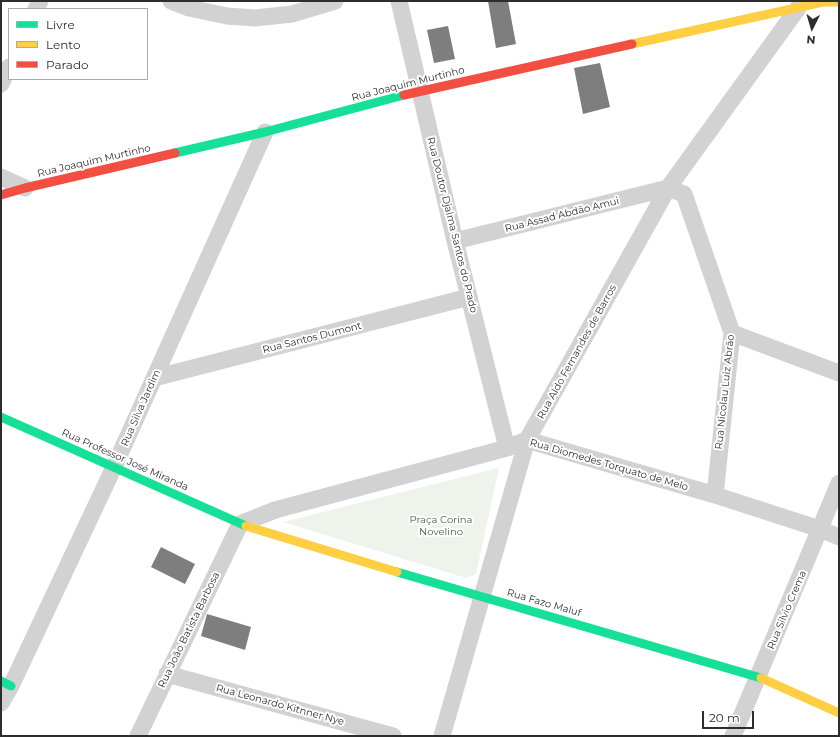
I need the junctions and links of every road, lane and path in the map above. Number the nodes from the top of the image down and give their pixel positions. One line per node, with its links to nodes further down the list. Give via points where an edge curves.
1 (171, 1): 2 (street, via 189,8 227,16 255,18 292,14)
2 (335, 1)
3 (399, 1): 9 (street, Rua Doutor Djalma Santos do Prado)
4 (823, 1): 5 (street, Rua Joaquim Murtinho); 6 (street, Rua Joaquim Murtinho)
5 (839, 2)
6 (798, 8): 9 (street, Rua Joaquim Murtinho); 13 (street, Rua Aldo Fernandes de Barros)
7 (8, 69): 8 (street)
8 (1, 84)
9 (420, 91): 10 (street, Rua Joaquim Murtinho); 15 (street, Rua Doutor Djalma Santos do Prado)
10 (265, 132): 12 (street, Rua Joaquim Murtinho); 19 (street, Rua Silva Jardim)
11 (1, 177): 12 (street)
12 (25, 188): 14 (street, Rua Joaquim Murtinho)
13 (668, 188): 15 (street, Rua Assad Abdão Amui); 17 (street, Rua Nicolau Luiz Abrão, via 684,194); 21 (street, Rua Aldo Fernandes de Barros)
14 (1, 195)
15 (455, 241): 16 (street, Rua Doutor Djalma Santos do Prado)
16 (469, 297): 19 (street, Rua Santos Dumont); 22 (street, Rua Doutor Djalma Santos do Prado)
17 (732, 333): 18 (street); 25 (street, Rua Nicolau Luiz Abrão)
18 (839, 373)
19 (154, 378): 23 (street, Rua Silva Jardim)
20 (1, 417): 23 (street, Rua Professor José Miranda)
21 (527, 440): 22 (street, Rua Diomedes Torquato de Melo); 25 (street, Rua Diomedes Torquato de Melo); 29 (street, Rua Aldo Fernandes de Barros)
22 (507, 448): 26 (street, Rua Diomedes Torquato de Melo, via 275,510)
23 (114, 467): 26 (street, Rua Professor José Miranda); 32 (street, Rua Silva Jardim)
24 (839, 483): 27 (street, Rua Silvio Crema)
25 (715, 495): 27 (street, Rua Diomedes Torquato de Melo)
26 (240, 524): 29 (street, Rua Fazo Maluf); 30 (street, Rua João Batista Barbosa)
27 (820, 528): 28 (street, Rua Diomedes Torquato de Melo); 31 (street, Rua Silvio Crema)
28 (839, 537)
29 (481, 596): 31 (street, Rua Fazo Maluf); 37 (street, Rua Aldo Fernandes de Barros)
30 (167, 674): 35 (street, Rua João Batista Barbosa); 36 (street, Rua Leonardo Kitnner Nye)
31 (759, 677): 34 (street, Rua Fazo Maluf); 38 (street, Rua Silvio Crema)
32 (6, 684): 33 (street, Rua Silva Jardim)
33 (1, 703)
34 (839, 713)
35 (138, 736)
36 (393, 736)
37 (442, 736)
38 (733, 736)

